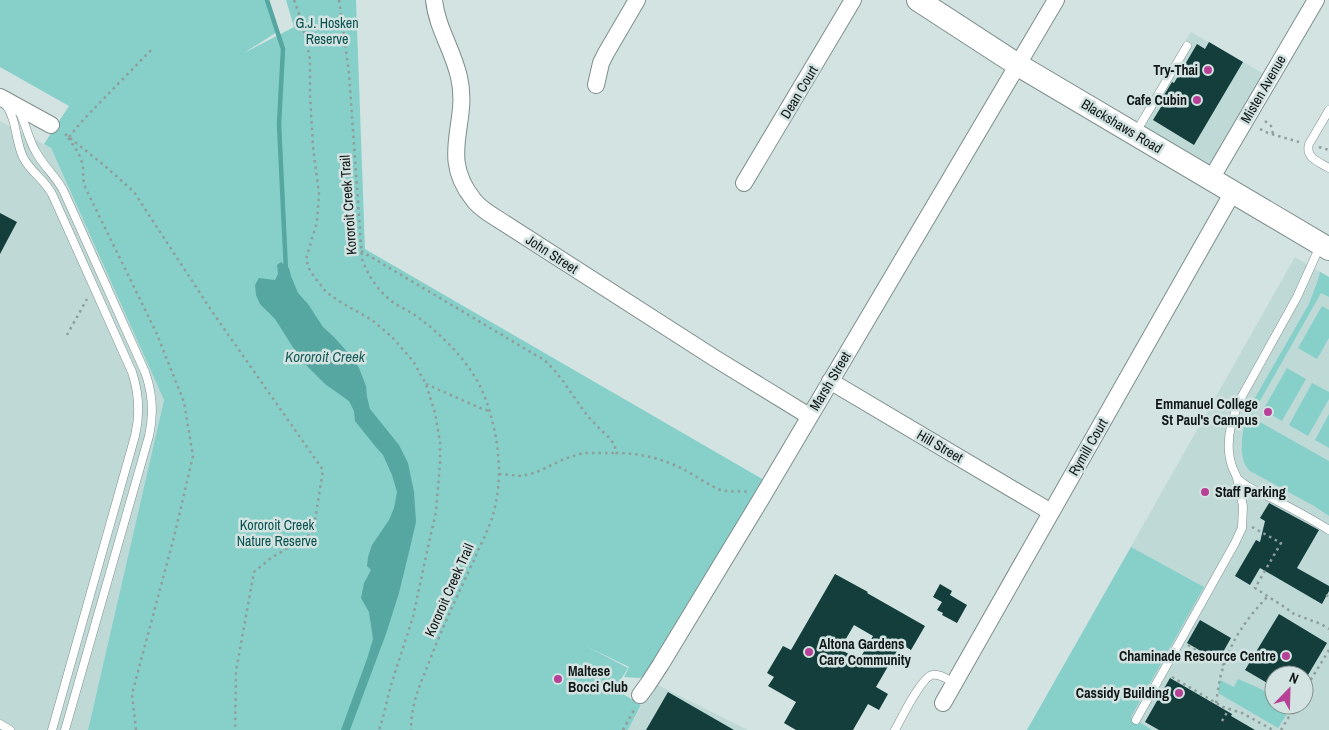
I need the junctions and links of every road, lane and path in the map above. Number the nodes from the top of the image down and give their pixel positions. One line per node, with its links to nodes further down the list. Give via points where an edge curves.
1 (294, 0): 33 (path, via 310,59 319,194 317,222 306,259 310,271 326,292 392,336 413,360)
2 (339, 0): 28 (path, Kororoit Creek Trail, via 349,73)
3 (434, 0): 36 (street, John Street, via 436,15 453,56 462,99 456,143 458,173 474,201 716,359)
4 (637, 0): 12 (street, via 601,63)
5 (853, 0): 25 (street, Dean Court)
6 (918, 0): 11 (main road, Blackshaws Road)
7 (1056, 0): 11 (street, Marsh Street)
8 (1316, 0): 24 (street, Misten Avenue)
9 (1187, 46): 18 (lane)
10 (152, 49): 20 (path)
11 (1018, 64): 18 (main road, Blackshaws Road); 31 (street, Marsh Street)
12 (596, 85)
13 (3, 99): 16 (street); 32 (lane, via 20,114 36,153 59,182); 34 (lane, via 11,113 24,159 52,193)
14 (1329, 110): 21 (lane)
15 (1265, 121): 19 (path)
16 (58, 129): 20 (path)
17 (1260, 129): 19 (path)
18 (1135, 134): 24 (main road, Blackshaws Road)
19 (1273, 134): 21 (path)
20 (69, 137): 67 (path, via 134,192 211,310 323,470 314,533 254,572 236,671)
21 (1309, 144): 22 (path); 23 (lane, via 1308,154)
22 (1329, 150)
23 (1329, 168)
24 (1211, 179): 26 (main road, Blackshaws Road)
25 (744, 183)
26 (1233, 192): 27 (main road, Blackshaws Road); 43 (street, Rymill Court)
27 (1325, 247): 39 (lane, via 1234,412 1229,446)
28 (361, 251): 35 (path, Kororoit Creek Trail, via 365,267 390,300 427,324 458,356 482,390); 37 (path, via 544,360 557,372 592,422 611,439)
29 (88, 297): 30 (path)
30 (67, 335)
31 (830, 381): 36 (street, Marsh Street); 43 (street, Hill Street)
32 (148, 382): 34 (lane); 41 (lane, via 152,418)
33 (426, 384): 35 (path); 68 (path, via 440,442 436,512 413,617)
34 (136, 385): 40 (lane, via 137,428)
35 (489, 411): 38 (path, Kororoit Creek Trail, via 497,441)
36 (810, 416): 42 (street, Marsh Street)
37 (616, 453): 38 (path, via 583,453 522,476); 42 (path, via 646,455 665,461 719,489 749,491)
38 (499, 474): 69 (path, Kororoit Creek Trail, via 491,520 416,695)
39 (1237, 478): 45 (lane); 61 (lane, via 1243,506 1242,528)
40 (120, 487): 41 (lane); 46 (lane)
41 (133, 491): 47 (lane)
42 (761, 499): 56 (street, Marsh Street)
43 (1051, 512): 55 (street, Rymill Court)
44 (1251, 526): 48 (path, via 1281,543 1255,588)
45 (1329, 530)
46 (96, 574): 47 (lane); 65 (lane)
47 (109, 577): 66 (lane)
48 (1268, 596): 49 (path, via 1294,614); 52 (path, via 1254,610 1235,639)
49 (1329, 629)
50 (1186, 644): 52 (path)
51 (1329, 650): 53 (path)
52 (1224, 665): 58 (path)
53 (1314, 675)
54 (1172, 677): 58 (path)
55 (954, 683): 57 (street, Rymill Court); 71 (lane, via 943,676 926,678)
56 (640, 694): 70 (path)
57 (943, 703)
58 (1216, 703): 59 (path)
59 (1230, 708): 62 (path); 72 (path)
60 (1289, 715): 73 (path)
61 (1136, 720)
62 (1222, 722)
63 (0, 724): 64 (lane)
64 (10, 730)
65 (52, 730)
66 (65, 730)
67 (235, 730)
68 (379, 730)
69 (411, 730)
70 (623, 730)
71 (895, 730)
72 (1273, 730)
73 (1281, 730)

